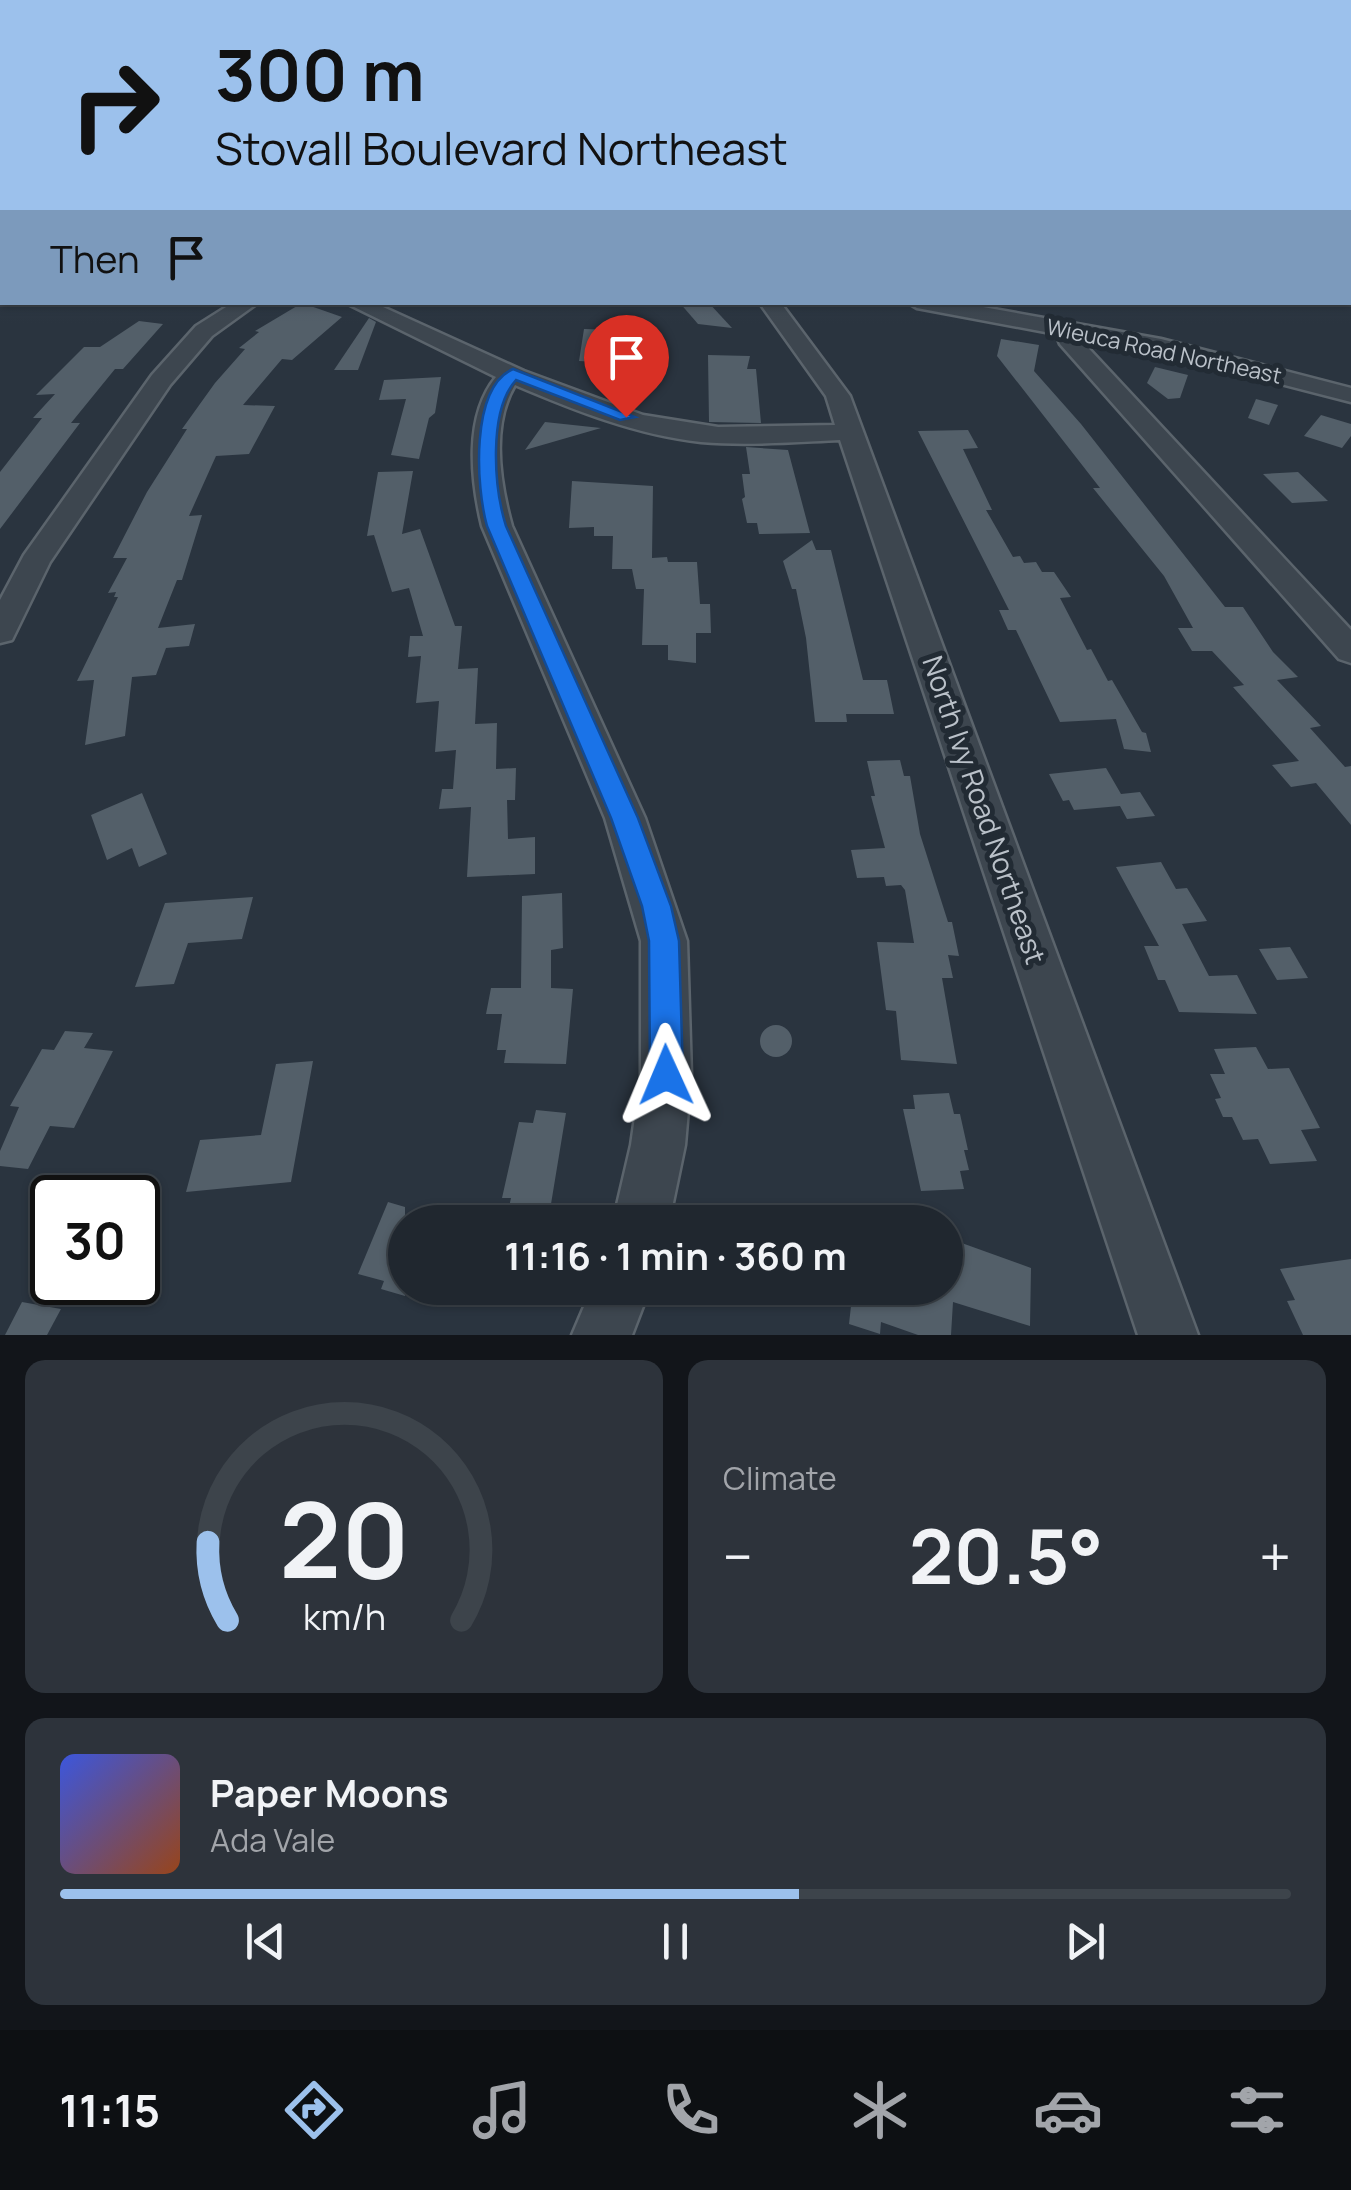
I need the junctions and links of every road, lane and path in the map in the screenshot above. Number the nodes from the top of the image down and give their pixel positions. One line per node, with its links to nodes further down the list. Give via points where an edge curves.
1 (244, 305): 9 (street, via 204,330 161,380 35,562)
2 (361, 305): 6 (street)
3 (771, 305): 8 (street, North Ivy Road Northeast, via 830,382)
4 (934, 305): 5 (street, Wieuca Road Northeast)
5 (1067, 329): 7 (street, Wieuca Road Northeast, via 1224,359); 10 (street, via 1068,339)
6 (513, 373): 8 (street, via 674,430); 11 (street, via 498,390 486,460 488,496 624,818 664,941 666,1075)
7 (1351, 395)
8 (850, 432): 14 (street, North Ivy Road Northeast)
9 (0, 632)
10 (1351, 652)
11 (645, 1205)
12 (614, 1305): 13 (street)
13 (602, 1335)
14 (1168, 1335)

